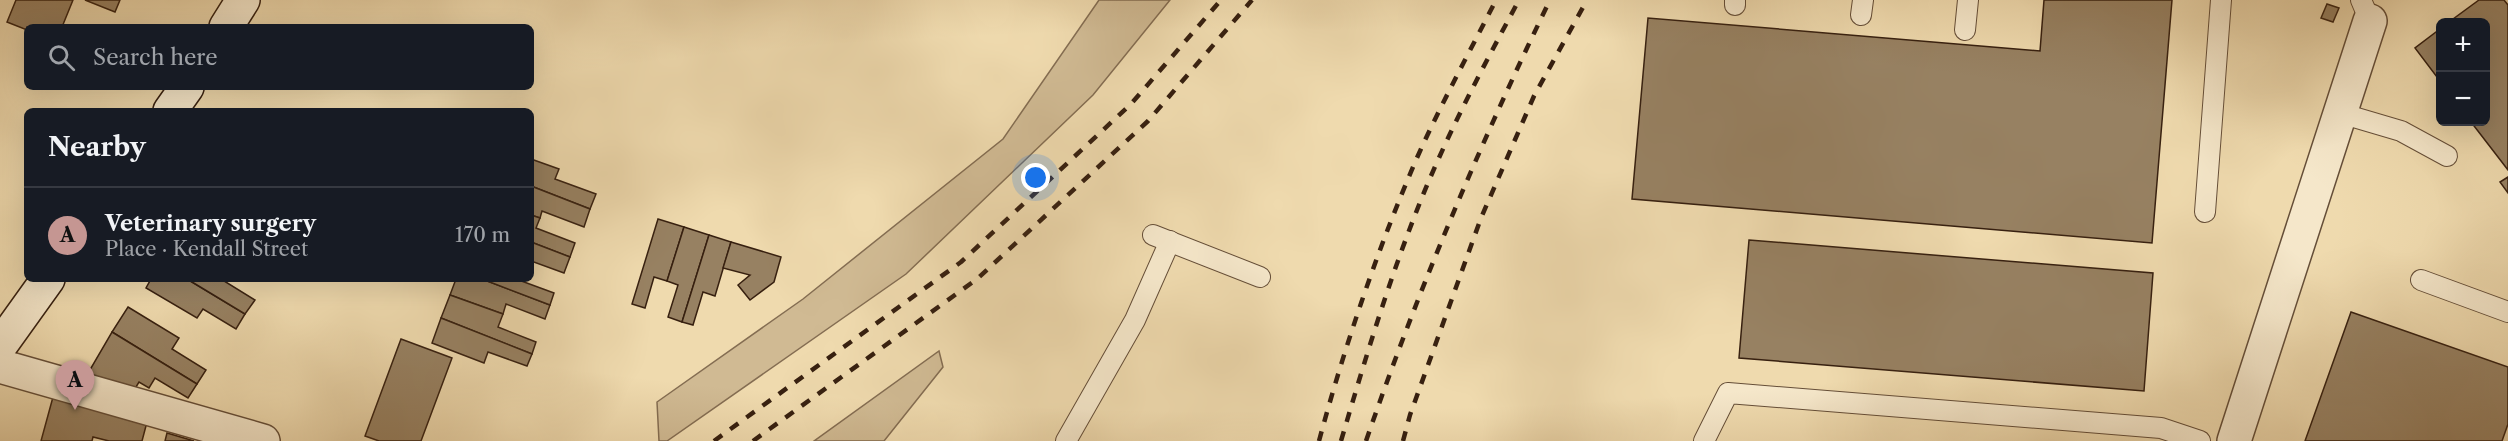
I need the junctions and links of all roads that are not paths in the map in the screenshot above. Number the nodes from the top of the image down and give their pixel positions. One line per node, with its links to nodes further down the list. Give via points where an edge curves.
1 (243, 0): 5 (street)
2 (1968, 0): 6 (lane)
3 (2221, 0): 11 (lane)
4 (2365, 10): 9 (street)
5 (228, 24)
6 (1965, 30)
7 (185, 90): 8 (street)
8 (172, 108)
9 (2340, 113): 10 (lane, via 2401,131); 23 (street)
10 (2447, 156)
11 (2205, 212)
12 (1260, 277): 20 (lane, via 1162,238 1135,320)
13 (2421, 280): 15 (lane)
14 (46, 282): 16 (street)
15 (2508, 312)
16 (0, 346)
17 (0, 366): 19 (street)
18 (2158, 435): 21 (lane, via 1728,393); 22 (lane)
19 (263, 441)
20 (1066, 441)
21 (1704, 441)
22 (2200, 441)
23 (2234, 441)

